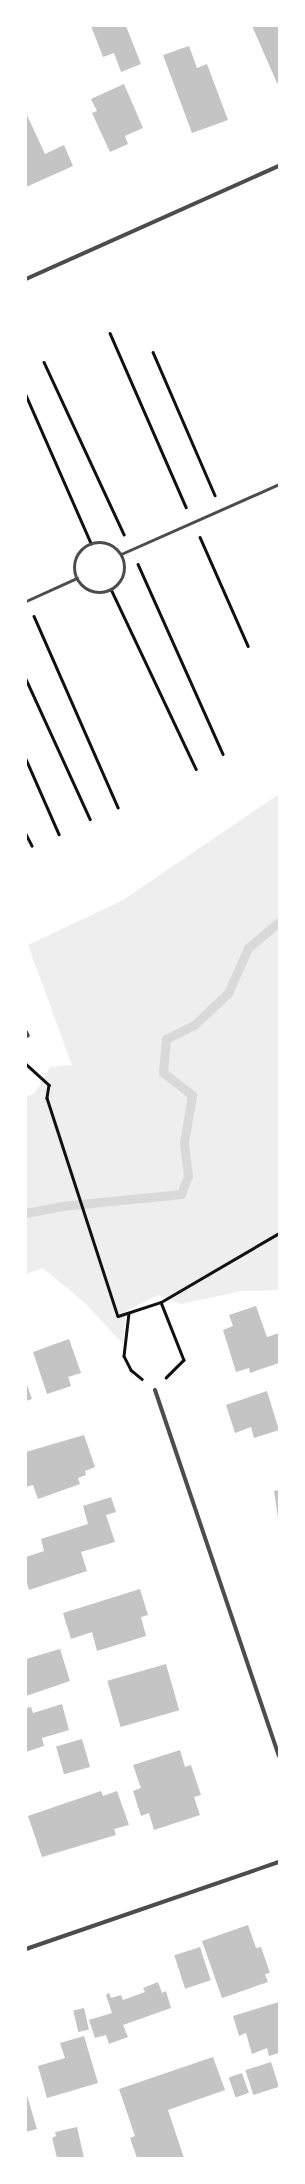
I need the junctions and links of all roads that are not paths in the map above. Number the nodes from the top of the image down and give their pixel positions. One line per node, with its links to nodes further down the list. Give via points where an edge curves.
1 (279, 166): 2 (street)
2 (26, 279)
3 (279, 484): 4 (lane)
4 (121, 554): 5 (lane, via 108,544 91,543 78,554 74,570); 5 (lane, via 124,562 122,577 111,589 95,592 81,584)
5 (77, 578): 6 (lane)
6 (26, 600)
7 (155, 1390): 8 (street)
8 (279, 1756)
9 (279, 1862): 10 (street)
10 (26, 1949)

